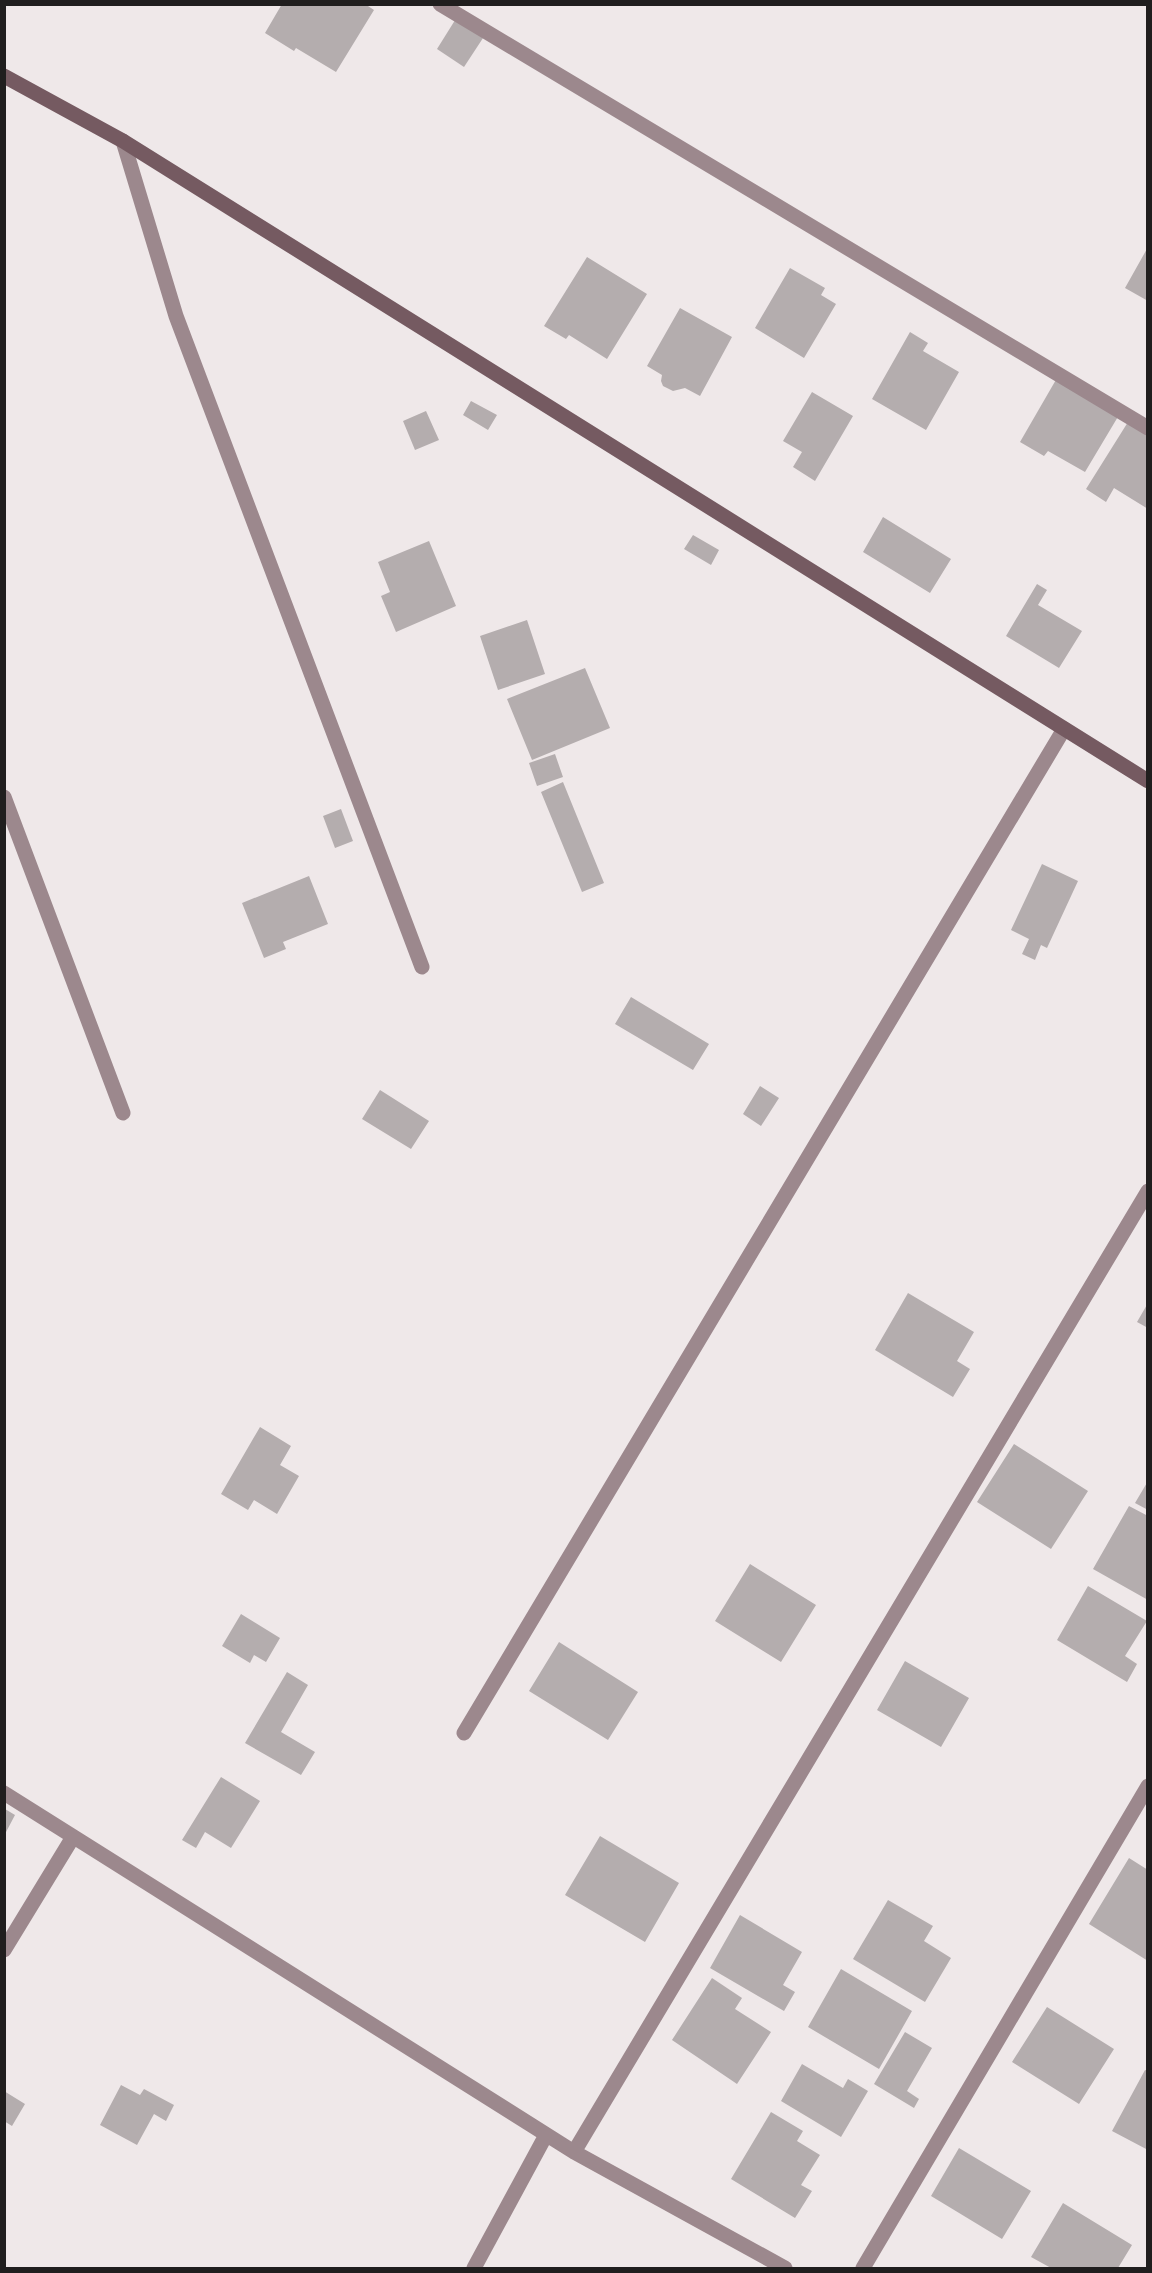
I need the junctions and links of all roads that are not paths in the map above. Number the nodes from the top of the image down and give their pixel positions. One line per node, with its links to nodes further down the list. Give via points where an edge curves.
1 (440, 4): 4 (street)
2 (4, 76): 3 (street)
3 (123, 141): 5 (street); 8 (street, via 177,315)
4 (1148, 428)
5 (1064, 729): 6 (street); 11 (street)
6 (1148, 781)
7 (4, 797): 9 (street)
8 (422, 967)
9 (123, 1113)
10 (1148, 1191): 17 (street)
11 (464, 1733)
12 (1148, 1786): 20 (street)
13 (4, 1793): 14 (street)
14 (73, 1837): 15 (street); 16 (street)
15 (4, 1950)
16 (546, 2134): 17 (street); 18 (street)
17 (574, 2152): 19 (street)
18 (474, 2268)
19 (785, 2268)
20 (863, 2268)

